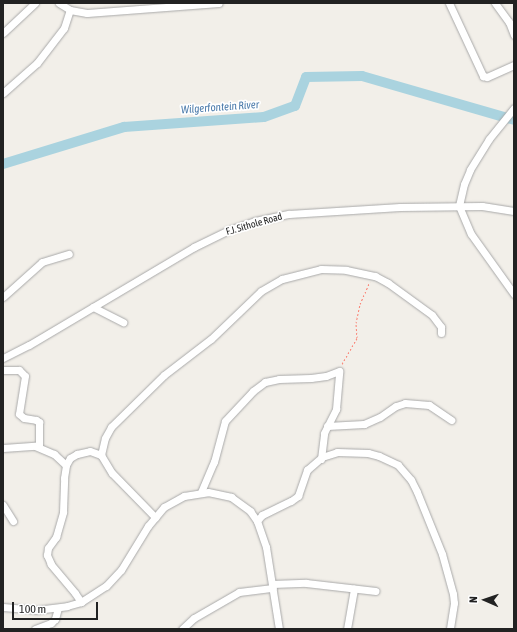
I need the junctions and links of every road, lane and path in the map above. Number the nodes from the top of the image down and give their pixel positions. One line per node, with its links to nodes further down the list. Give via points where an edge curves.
1 (35, 3): 8 (street)
2 (59, 3): 7 (street)
3 (219, 3): 6 (street)
4 (449, 3): 10 (street, via 483,76 488,77)
5 (495, 3): 9 (street, via 509,22)
6 (185, 4): 7 (street, via 87,13)
7 (70, 10): 11 (street, via 64,28 37,64)
8 (3, 33)
9 (514, 35)
10 (514, 65)
11 (3, 92)
12 (513, 109): 13 (street, via 470,170)
13 (459, 206): 14 (street, F.J. Sithole Road, via 482,206); 17 (street, via 470,234); 19 (street, F.J. Sithole Road, via 329,211 289,214 255,221 194,247)
14 (514, 211)
15 (69, 254): 18 (street, via 42,262)
16 (367, 275): 21 (street, via 388,283 432,315 441,327); 24 (path, via 369,285 360,304 356,323 357,338 344,357); 29 (street, via 346,270 321,269 282,279 261,291 211,339 164,376 107,431)
17 (514, 294)
18 (3, 297)
19 (93, 306): 20 (street); 22 (street, F.J. Sithole Road)
20 (123, 322)
21 (441, 333)
22 (3, 358)
23 (3, 370): 27 (street, via 19,370 25,376 19,414 39,422)
24 (340, 371): 26 (street, via 336,410); 32 (street, via 326,376 265,382 253,391 225,420 214,462)
25 (451, 420): 26 (street, via 429,405 405,403 364,424)
26 (327, 426): 30 (street, via 321,444)
27 (39, 447): 28 (street); 31 (street, via 54,454)
28 (3, 448)
29 (101, 455): 31 (street, via 90,451 82,452 70,458); 34 (street, via 112,473)
30 (321, 459): 36 (street, via 307,470 298,496 262,515); 47 (street, via 337,452 368,453 398,465 405,472 423,505 449,577 454,603)
31 (66, 465): 40 (street, via 63,512 56,537 48,548 47,555 51,564)
32 (201, 492): 34 (street, via 172,502); 36 (street, via 222,493 231,497 250,511)
33 (3, 505): 35 (street)
34 (155, 517): 40 (street, via 121,570 106,586)
35 (13, 521)
36 (257, 521): 37 (street, via 266,547)
37 (272, 586): 38 (street, via 306,583); 44 (street, via 239,592 194,618); 45 (street)
38 (354, 589): 39 (street); 46 (street)
39 (376, 591)
40 (81, 602): 42 (street)
41 (3, 607): 42 (street, via 36,610)
42 (58, 608): 43 (street, via 51,624)
43 (35, 629)
44 (182, 629)
45 (279, 629)
46 (347, 629)
47 (450, 629)

